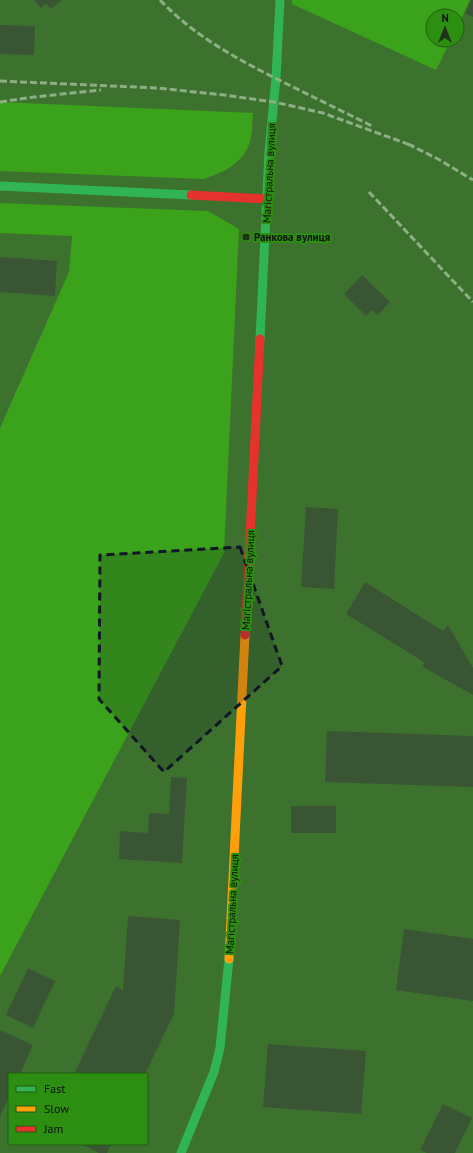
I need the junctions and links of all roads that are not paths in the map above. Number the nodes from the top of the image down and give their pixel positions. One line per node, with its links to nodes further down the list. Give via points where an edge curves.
1 (280, 0): 3 (street, Магістральна вулиця)
2 (0, 186): 3 (street)
3 (267, 200): 4 (street, Магістральна вулиця, via 228,972 216,1066)
4 (181, 1153)

